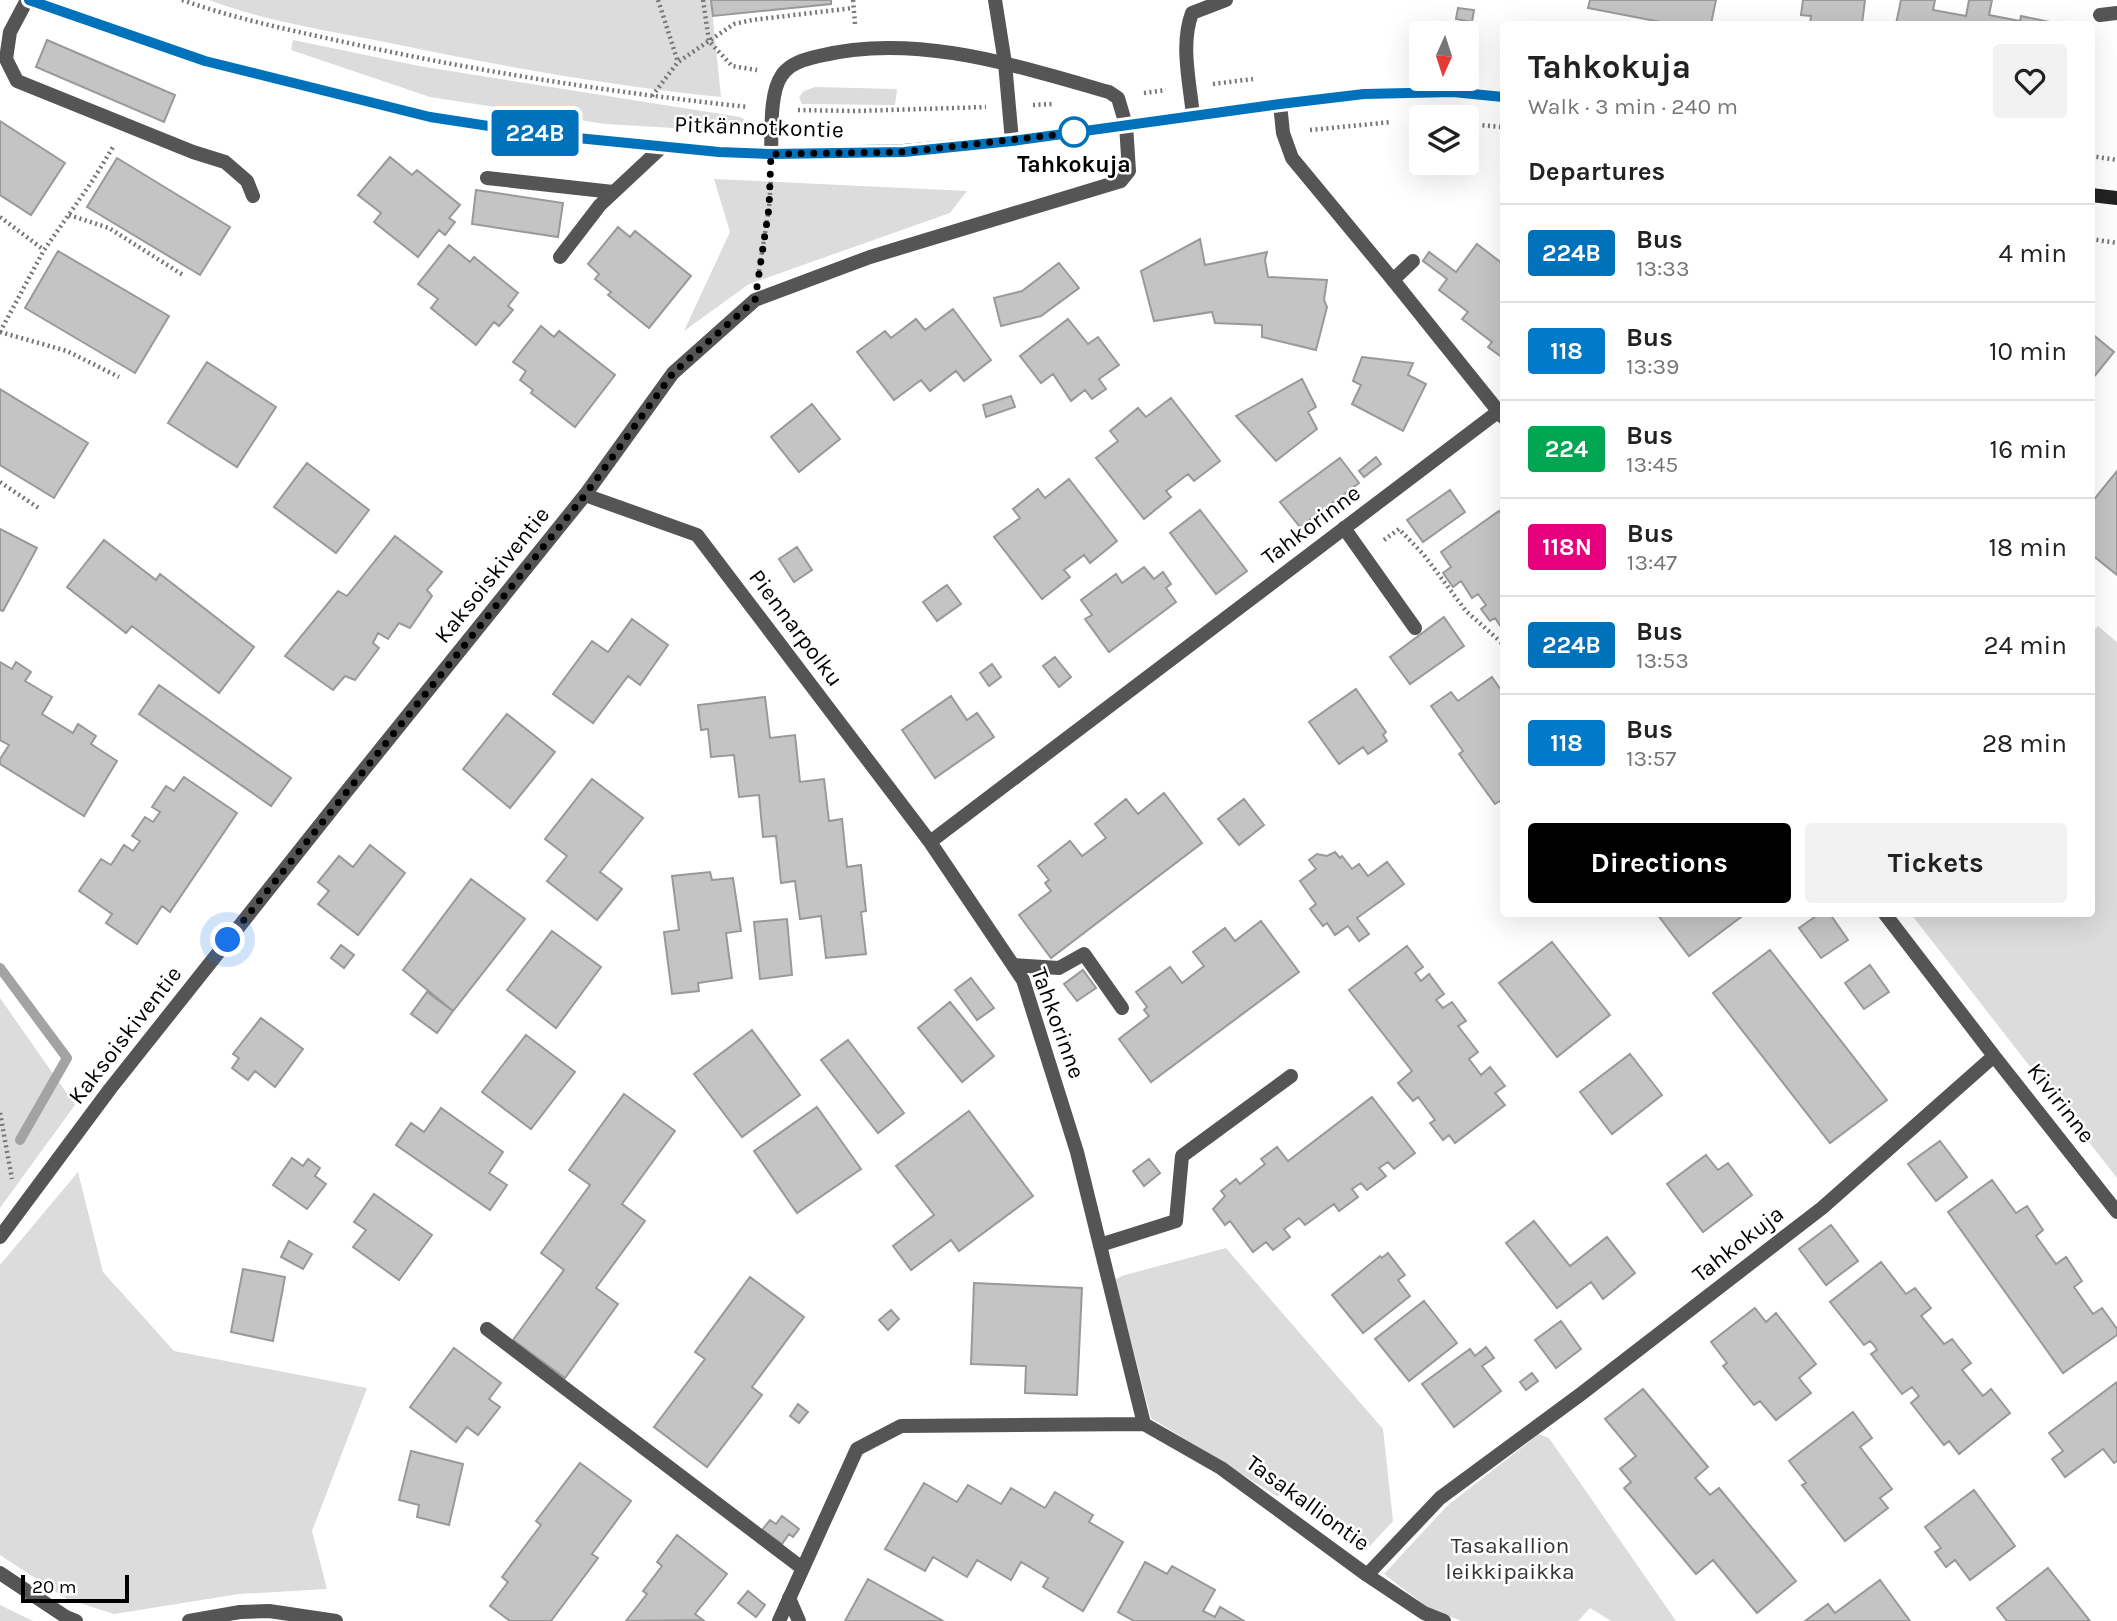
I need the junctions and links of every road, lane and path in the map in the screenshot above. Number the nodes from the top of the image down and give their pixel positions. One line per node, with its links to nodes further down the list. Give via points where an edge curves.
1 (28, 0): 17 (street, via 10,32 6,59 17,81); 22 (street, Pitkännotkontie, via 205,61 405,111 547,135)
2 (659, 0): 10 (path)
3 (703, 0): 9 (path)
4 (995, 0): 11 (street)
5 (1227, 0): 16 (street, via 1192,13 1187,27)
6 (853, 8): 9 (path, via 734,24)
7 (2117, 13): 8 (street)
8 (2100, 15)
9 (709, 41): 10 (path); 12 (path, via 732,66)
10 (678, 62): 13 (path)
11 (1005, 63): 12 (street, via 948,52 858,50 799,61); 18 (street, via 1109,92 1118,98); 21 (street)
12 (782, 75): 23 (street, via 775,93)
13 (651, 97)
14 (1500, 97): 15 (street, Pitkännotkontie, via 1453,92 1364,94)
15 (1280, 104): 16 (street, Pitkännotkontie); 39 (street, via 1292,158)
16 (1193, 116): 18 (street, Pitkännotkontie)
17 (125, 125): 29 (street, via 225,162 247,181); 31 (path)
18 (1126, 125): 21 (street, Pitkännotkontie); 40 (street, Kaksoiskiventie, via 1129,171 1121,181 870,257)
19 (1479, 125): 20 (path)
20 (1500, 127)
21 (1012, 141): 23 (street, Pitkännotkontie, via 904,152)
22 (662, 147): 23 (street, Pitkännotkontie); 27 (street)
23 (771, 154): 40 (path, via 769,208)
24 (2095, 157): 25 (path)
25 (2117, 160)
26 (487, 178): 27 (street)
27 (613, 192): 36 (street)
28 (2095, 195): 30 (street)
29 (253, 196)
30 (2117, 198)
31 (69, 215): 35 (path); 38 (path, via 109,228)
32 (0, 217): 35 (path)
33 (2095, 240): 34 (path)
34 (2117, 243)
35 (44, 250): 41 (path)
36 (561, 257)
37 (1413, 261): 39 (street)
38 (183, 275)
39 (1393, 280): 43 (street)
40 (755, 300): 46 (street, Kaksoiskiventie, via 673,373)
41 (0, 332): 42 (path, via 68,351)
42 (119, 377)
43 (1500, 413)
44 (1500, 415): 48 (street, Tahkorinne)
45 (0, 482): 47 (path)
46 (585, 495): 52 (street, Piennarpolku, via 697,535); 60 (street, Kaksoiskiventie, via 110,1088)
47 (40, 509)
48 (1344, 528): 49 (street); 52 (street, Tahkorinne)
49 (1363, 556): 50 (street); 51 (path, via 1399,529 1466,611)
50 (1415, 628)
51 (1500, 641)
52 (930, 842): 54 (street, Tahkorinne)
53 (1887, 917): 56 (street)
54 (1013, 965): 55 (street, via 1059,968 1084,954); 62 (street, Tahkorinne, via 1023,980)
55 (1122, 1008)
56 (1994, 1056): 59 (street, Kivirinne); 67 (street, Tahkokuja, via 1822,1208 1440,1498)
57 (1291, 1076): 62 (street, via 1181,1156 1176,1221)
58 (0, 1113): 60 (path)
59 (2117, 1212)
60 (18, 1214): 61 (street, Kaksoiskiventie)
61 (0, 1237)
62 (1100, 1245): 64 (street, Tahkorinne)
63 (487, 1329): 65 (street)
64 (1144, 1424): 65 (street, via 901,1426 857,1449); 67 (street, Tasakalliontie, via 1221,1468)
65 (802, 1568): 68 (street)
66 (0, 1573): 69 (street)
67 (1367, 1574): 74 (street, Tasakalliontie, via 1424,1613)
68 (789, 1598): 72 (street); 73 (street)
69 (76, 1621)
70 (189, 1621): 71 (street, via 269,1611)
71 (336, 1621)
72 (779, 1621)
73 (799, 1621)
74 (1444, 1621)

